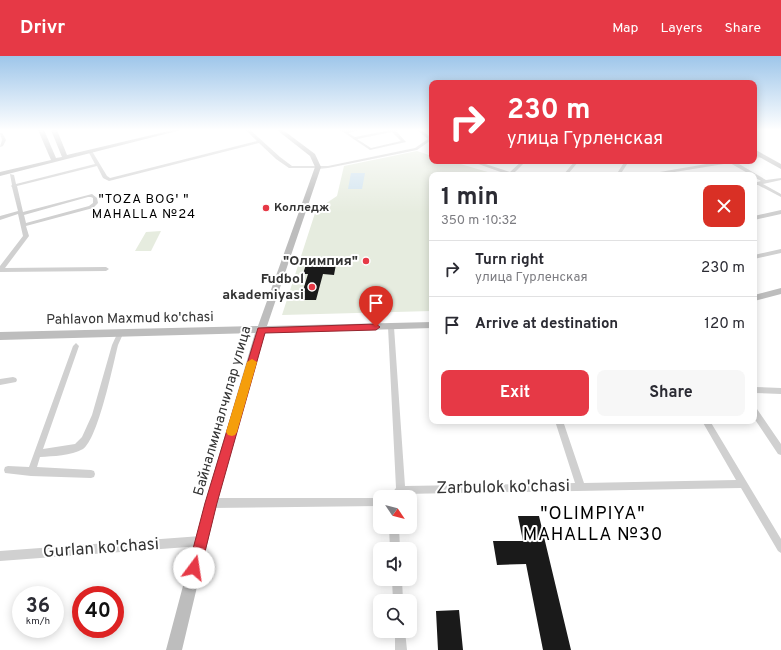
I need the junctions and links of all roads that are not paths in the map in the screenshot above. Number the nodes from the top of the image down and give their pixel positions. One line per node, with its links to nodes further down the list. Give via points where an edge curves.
1 (65, 158): 8 (street)
2 (93, 158): 14 (street)
3 (196, 158): 14 (street, via 109,180)
4 (278, 158): 15 (street, via 291,167)
5 (314, 158): 15 (street)
6 (376, 158): 15 (street)
7 (765, 158): 16 (street)
8 (54, 160): 22 (street)
9 (482, 164): 17 (street)
10 (521, 164): 18 (street)
11 (574, 164): 19 (street)
12 (713, 164): 20 (street)
13 (736, 164): 21 (street)
14 (97, 165): 28 (street)
15 (318, 167): 43 (street, Байналминалчилар улица)
16 (781, 167)
17 (507, 172)
18 (515, 172)
19 (568, 172)
20 (666, 172)
21 (749, 172)
22 (0, 174)
23 (12, 175): 28 (street)
24 (757, 177): 26 (street)
25 (781, 179): 26 (street)
26 (765, 182): 27 (street)
27 (757, 183): 29 (street)
28 (13, 186): 31 (street)
29 (781, 196)
30 (781, 212): 32 (street)
31 (21, 213): 33 (street); 34 (street); 34 (street, via 87,196 92,195 95,198 96,203 91,207)
32 (757, 217)
33 (0, 218)
34 (24, 225): 38 (street, via 26,236)
35 (781, 251): 36 (street)
36 (757, 257)
37 (106, 269): 38 (street)
38 (0, 270)
39 (781, 291): 40 (street)
40 (757, 297)
41 (429, 325): 42 (street, Pahlavon Maxmud ko'chasi)
42 (391, 327): 43 (street, Pahlavon Maxmud ko'chasi); 61 (street)
43 (261, 330): 44 (street, Pahlavon Maxmud ko'chasi); 63 (street, Байналминалчилар улица)
44 (120, 334): 45 (street, Pahlavon Maxmud ko'chasi); 55 (street, via 87,439 80,446)
45 (0, 336)
46 (76, 346): 55 (street)
47 (13, 380): 48 (street)
48 (0, 382)
49 (757, 390): 50 (street)
50 (781, 391)
51 (757, 415): 54 (street)
52 (559, 424): 60 (street, Zarbulok ko'chasi)
53 (708, 424): 59 (street)
54 (781, 451)
55 (38, 454): 57 (street)
56 (8, 470): 57 (street)
57 (31, 472): 58 (street)
58 (91, 474)
59 (743, 484): 60 (street, Zarbulok ko'chasi); 65 (street)
60 (581, 487): 61 (street, Zarbulok ko'chasi)
61 (401, 490)
62 (373, 502): 63 (street)
63 (211, 503): 64 (street, Байналминалчилар улица)
64 (201, 541): 66 (street, Gurlan ko'chasi); 68 (street, Байналминалчилар улица)
65 (781, 548)
66 (0, 556)
67 (400, 638): 69 (street)
68 (174, 650)
69 (401, 650)

